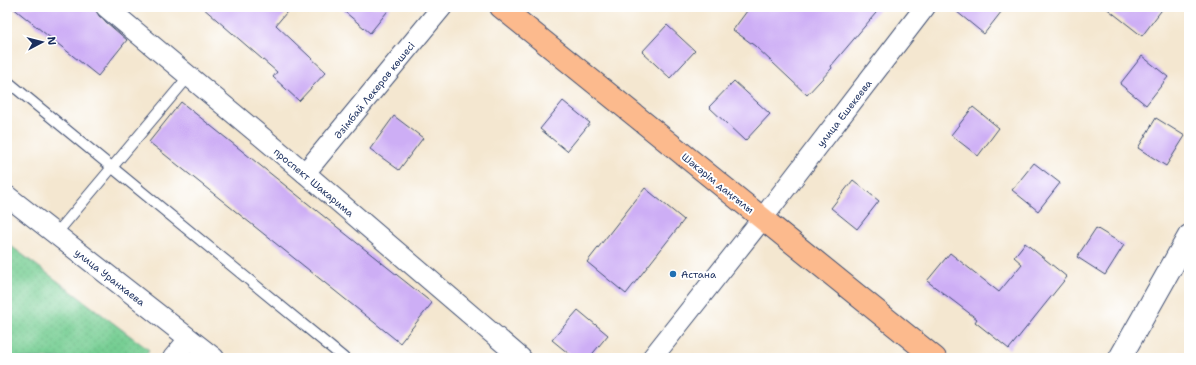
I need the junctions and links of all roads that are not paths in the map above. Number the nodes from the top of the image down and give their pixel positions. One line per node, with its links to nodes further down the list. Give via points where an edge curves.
1 (106, 7): 5 (street, проспект Шакарима)
2 (442, 7): 8 (street, Әзімбай Лекеров көшесі)
3 (501, 7): 10 (main road, Шәкәрім даңғылы)
4 (925, 7): 10 (street, улица Ешекеева)
5 (189, 76): 7 (lane); 8 (street, проспект Шакарима)
6 (7, 81): 7 (lane)
7 (112, 168): 11 (lane); 16 (lane)
8 (305, 173): 17 (street, проспект Шакарима)
9 (7, 196): 11 (street, улица Уранхаева)
10 (762, 219): 18 (street, улица Ешекеева); 19 (main road, Шәкәрім даңғылы)
11 (56, 234): 13 (street, улица Уранхаева)
12 (1189, 236): 20 (street)
13 (189, 339): 14 (street); 15 (street, улица Уранхаева)
14 (173, 358)
15 (214, 358)
16 (344, 358)
17 (521, 358)
18 (652, 358)
19 (936, 358)
20 (1120, 358)

